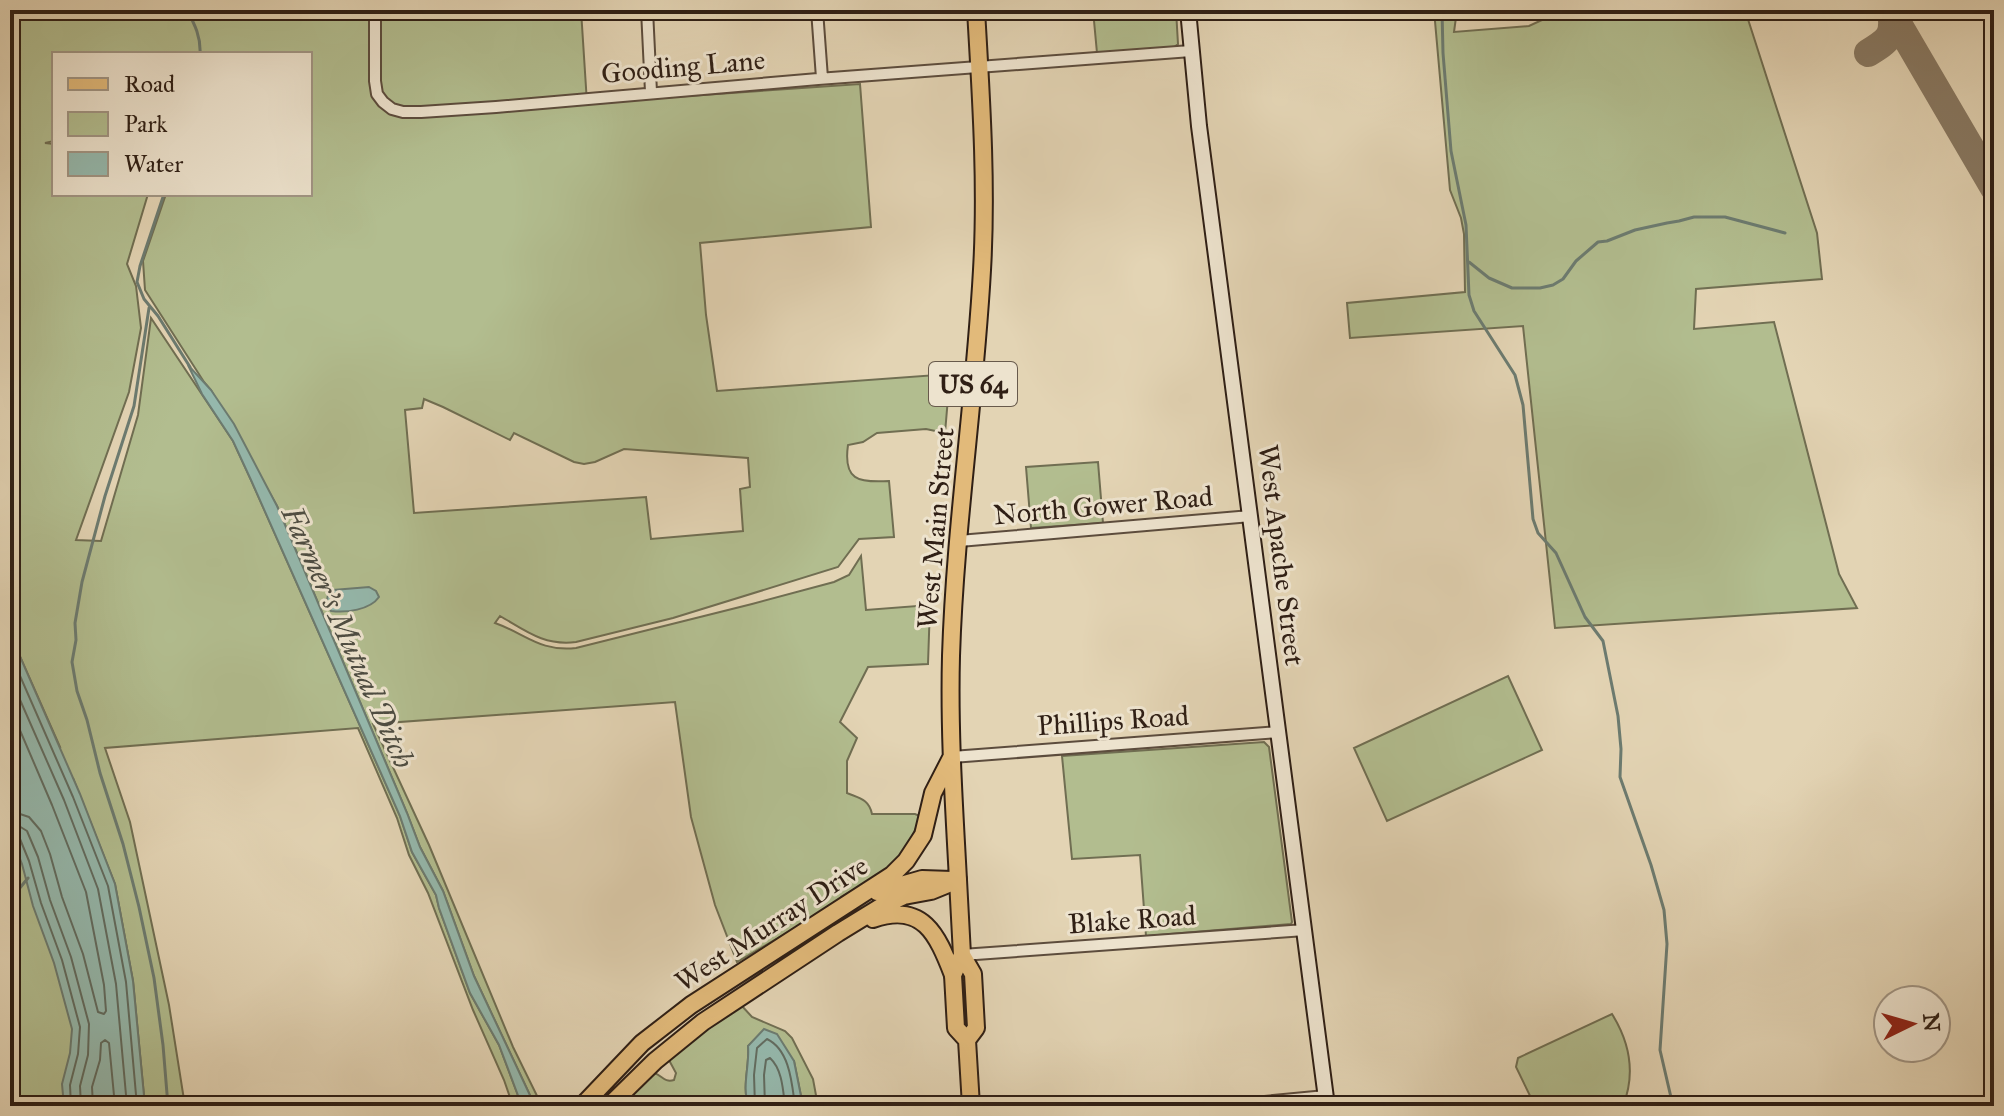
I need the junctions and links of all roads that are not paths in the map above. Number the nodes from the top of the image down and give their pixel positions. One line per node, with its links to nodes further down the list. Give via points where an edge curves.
1 (375, 10): 9 (street, Gooding Lane, via 377,94 392,109 421,112)
2 (647, 10): 9 (street)
3 (817, 10): 8 (street)
4 (976, 10): 7 (main road, West Main Street / US 64)
5 (1188, 10): 6 (main road, West Apache Street)
6 (1191, 51): 7 (street, Gooding Lane); 10 (main road, West Apache Street)
7 (979, 66): 8 (street, Gooding Lane); 11 (main road, West Main Street / US 64, via 983,259)
8 (822, 78): 9 (street, Gooding Lane)
9 (651, 92)
10 (1251, 516): 11 (street, North Gower Road); 12 (main road, West Apache Street)
11 (959, 541): 13 (main road, West Main Street / US 64, via 951,655)
12 (1279, 732): 13 (street, Phillips Road); 16 (main road, West Apache Street)
13 (952, 757): 14 (main road, West Main Street / US 64); 15 (main road, West Murray Drive / US 64, via 933,793 923,835 906,861)
14 (958, 880): 15 (main road, via 911,881); 17 (main road, West Murray Drive, via 904,896); 18 (main road, West Main Street)
15 (833, 915): 22 (main road, West Murray Drive / US 64, via 691,1005 642,1043)
16 (1305, 930): 18 (street, Blake Road); 21 (main road, West Apache Street)
17 (838, 933): 19 (main road, via 890,914 912,916 934,933); 23 (main road, West Murray Drive, via 703,1022)
18 (962, 955): 19 (main road, West Main Street); 20 (main road, West Main Street, via 973,974 976,1028)
19 (953, 975): 20 (main road, West Main Street, via 956,1028)
20 (967, 1040): 24 (main road, West Main Street)
21 (1327, 1101): 25 (street)
22 (582, 1106)
23 (609, 1106)
24 (971, 1106)
25 (1222, 1106)

